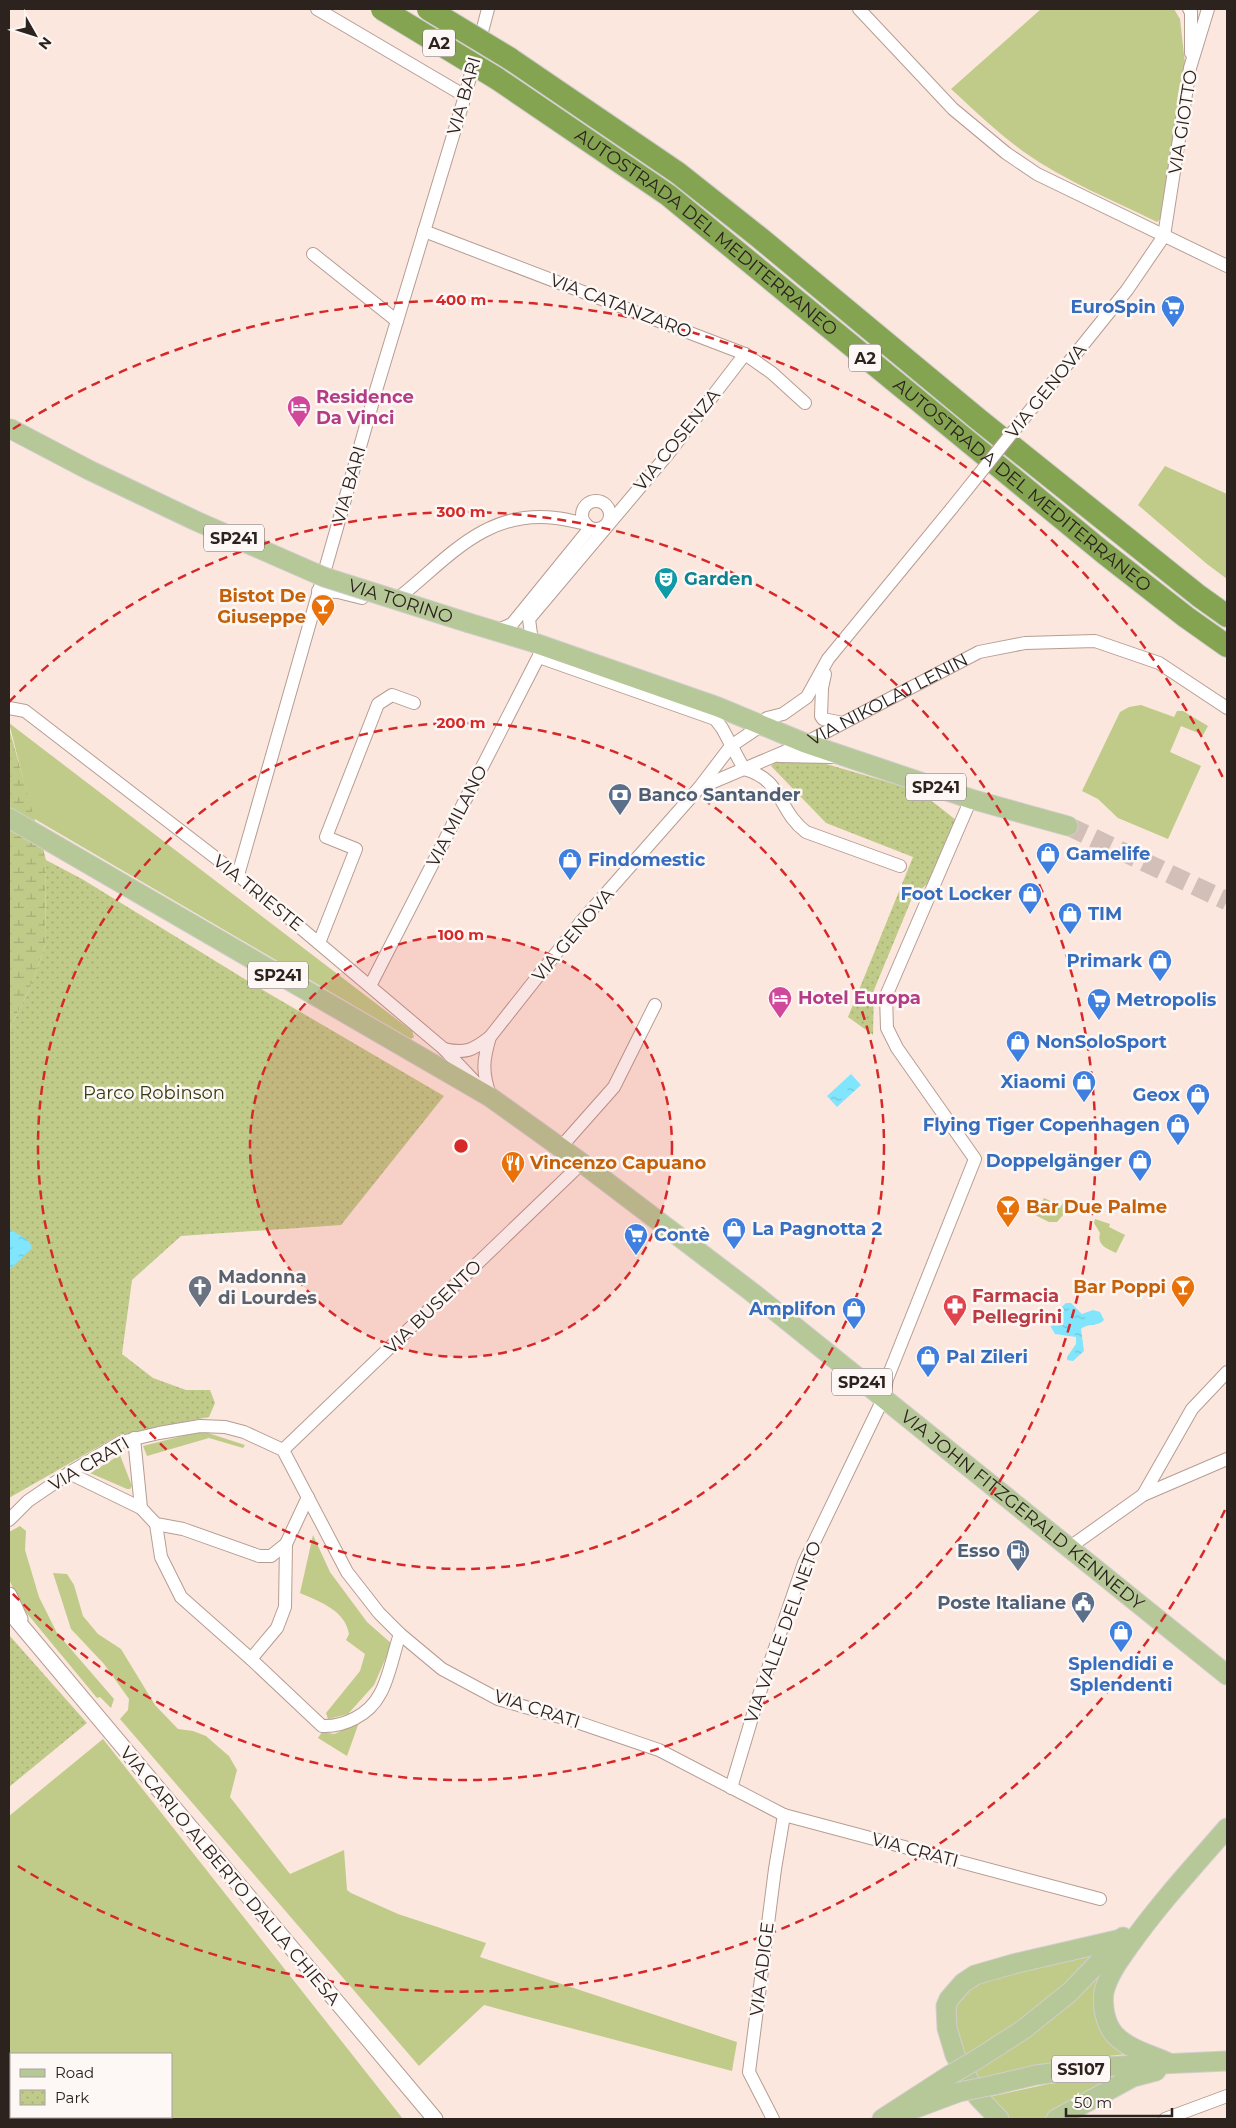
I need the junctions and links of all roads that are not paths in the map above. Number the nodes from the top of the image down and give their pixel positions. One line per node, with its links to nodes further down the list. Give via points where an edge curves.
1 (316, 9): 9 (street)
2 (382, 9): 23 (highway, AUTOSTRADA DEL MEDITERRANEO / A2, bridge, via 496,78 668,194 1104,553)
3 (428, 9): 21 (highway, AUTOSTRADA DEL MEDITERRANEO / A2, bridge, via 509,58 678,173 978,419)
4 (488, 9): 9 (street, VIA BARI)
5 (858, 9): 11 (street, via 953,109 1006,154 1037,174)
6 (1189, 9): 8 (street)
7 (1208, 9): 8 (street, VIA GIOTTO)
8 (1190, 68): 11 (street, VIA GIOTTO)
9 (465, 96): 10 (street, VIA BARI)
10 (424, 231): 14 (street, VIA BARI); 15 (street, VIA CATANZARO)
11 (1164, 236): 13 (street); 25 (street, VIA GENOVA, bridge, via 1127,290)
12 (313, 254): 14 (street)
13 (1227, 266)
14 (397, 321): 20 (street, VIA BARI)
15 (745, 354): 16 (street, VIA CATANZARO); 18 (street, VIA COSENZA, via 668,454)
16 (805, 403)
17 (9, 428): 22 (main road, VIA TORINO / SP241, bridge, via 196,522 315,573)
18 (607, 524): 19 (street, via 600,529); 19 (street, via 610,511 604,504 596,502 583,512); 24 (street, VIA COSENZA, via 529,619)
19 (588, 526): 20 (street, via 555,518 531,518 495,526 472,536 402,595 384,603 338,592); 22 (street, via 512,624)
20 (318, 591): 41 (street, VIA BARI)
21 (1227, 616)
22 (496, 631): 24 (main road, VIA TORINO / SP241)
23 (1227, 646)
24 (538, 648): 29 (main road, VIA TORINO / SP241); 32 (street, via 712,717); 43 (street, VIA MILANO)
25 (828, 659): 29 (street, VIA GENOVA, via 808,697 792,709); 30 (street, VIA GENOVA, via 821,716)
26 (414, 704): 42 (street, via 392,694 378,704 326,838 356,849)
27 (10, 707): 41 (street, VIA TRIESTE, via 24,710)
28 (1227, 708): 30 (street, VIA NIKOLAJ LENIN, via 1159,663 1094,641 1025,643 979,652)
29 (762, 720): 31 (main road, VIA TORINO / SP241); 32 (street, VIA GENOVA)
30 (842, 723): 31 (street, VIA NIKOLAJ LENIN)
31 (805, 742): 33 (street, VIA GENOVA); 34 (main road, VIA NIKOLAJ LENIN / SP241)
32 (732, 746): 35 (street); 36 (street, VIA GENOVA)
33 (773, 756): 34 (street); 35 (street, VIA GENOVA)
34 (849, 757): 37 (main road, VIA NIKOLAJ LENIN / SP241)
35 (744, 769): 36 (street, VIA GENOVA); 40 (street, via 768,780 794,820 806,832)
36 (700, 788): 45 (street, VIA GENOVA, via 580,923)
37 (971, 799): 39 (main road, VIA NIKOLAJ LENIN / SP241); 51 (street, VIA VALLE DEL NETO, via 886,996 887,1028 897,1048 976,1159 887,1379)
38 (9, 818): 47 (main road, VIA JOHN FITZGERALD KENNEDY / SP241)
39 (1068, 826)
40 (900, 866)
41 (238, 875): 42 (street, VIA TRIESTE)
42 (319, 943): 43 (street, VIA TRIESTE)
43 (370, 986): 46 (street, VIA TRIESTE)
44 (655, 1005): 48 (street, via 614,1087)
45 (490, 1037): 46 (street, via 466,1051); 47 (street, VIA GENOVA, via 484,1059 484,1078)
46 (444, 1049): 47 (street, VIA TRIESTE)
47 (490, 1097): 48 (main road, VIA JOHN FITZGERALD KENNEDY / SP241)
48 (560, 1148): 49 (main road, VIA JOHN FITZGERALD KENNEDY / SP241)
49 (582, 1163): 51 (main road, VIA JOHN FITZGERALD KENNEDY / SP241, via 752,1293); 53 (street, VIA BUSENTO)
50 (1227, 1372): 56 (street, via 1192,1409)
51 (883, 1399): 64 (main road, VIA JOHN FITZGERALD KENNEDY / SP241); 71 (street, VIA VALLE DEL NETO, via 804,1563)
52 (134, 1438): 53 (street, VIA CRATI, via 200,1426 225,1427); 55 (street, VIA CRATI, via 121,1442); 59 (street)
53 (283, 1450): 57 (street, VIA CRATI)
54 (1227, 1459): 56 (street)
55 (69, 1473): 58 (street, VIA CRATI); 59 (street)
56 (1143, 1495): 64 (street)
57 (308, 1497): 63 (street); 68 (street, VIA CRATI, via 347,1572)
58 (28, 1501): 60 (street, VIA CRATI); 61 (street, VIA CRATI)
59 (141, 1508): 62 (street)
60 (9, 1510)
61 (9, 1520)
62 (156, 1524): 63 (street, via 183,1529 259,1556 271,1556); 69 (street, via 161,1557 181,1597)
63 (286, 1544): 69 (street, via 285,1607 277,1628)
64 (1070, 1547): 70 (main road, VIA JOHN FITZGERALD KENNEDY / SP241)
65 (9, 1595): 67 (street, VIA CARLO ALBERTO DALLA CHIESA)
66 (9, 1611): 67 (street, VIA CARLO ALBERTO DALLA CHIESA)
67 (26, 1632): 80 (street, VIA CARLO ALBERTO DALLA CHIESA)
68 (400, 1634): 69 (street, via 380,1694 348,1723 334,1726 322,1726); 71 (street, VIA CRATI, via 442,1669 498,1699 659,1750)
69 (252, 1659)
70 (1227, 1675)
71 (731, 1788): 72 (street, VIA CRATI)
72 (784, 1815): 74 (street, VIA CRATI); 81 (street, VIA ADIGE, via 749,2072)
73 (1227, 1828): 75 (main road)
74 (1100, 1899)
75 (1152, 1915): 76 (main road); 78 (main road, via 1108,1981 1104,2010 1116,2035 1143,2051)
76 (1121, 1939): 82 (main road, bridge, via 1070,1992 1024,2029); 84 (main road, via 975,1975 963,1982 949,1999 946,2006 947,2028 956,2055 978,2097)
77 (1227, 2061): 78 (main road, SS107)
78 (1178, 2063): 83 (main road, SS107, bridge, via 1095,2067 1036,2075 959,2092); 85 (main road, via 1133,2077)
79 (1227, 2096): 86 (street)
80 (435, 2119)
81 (773, 2119)
82 (882, 2119)
83 (887, 2119)
84 (999, 2119)
85 (1056, 2119)
86 (1165, 2119)

